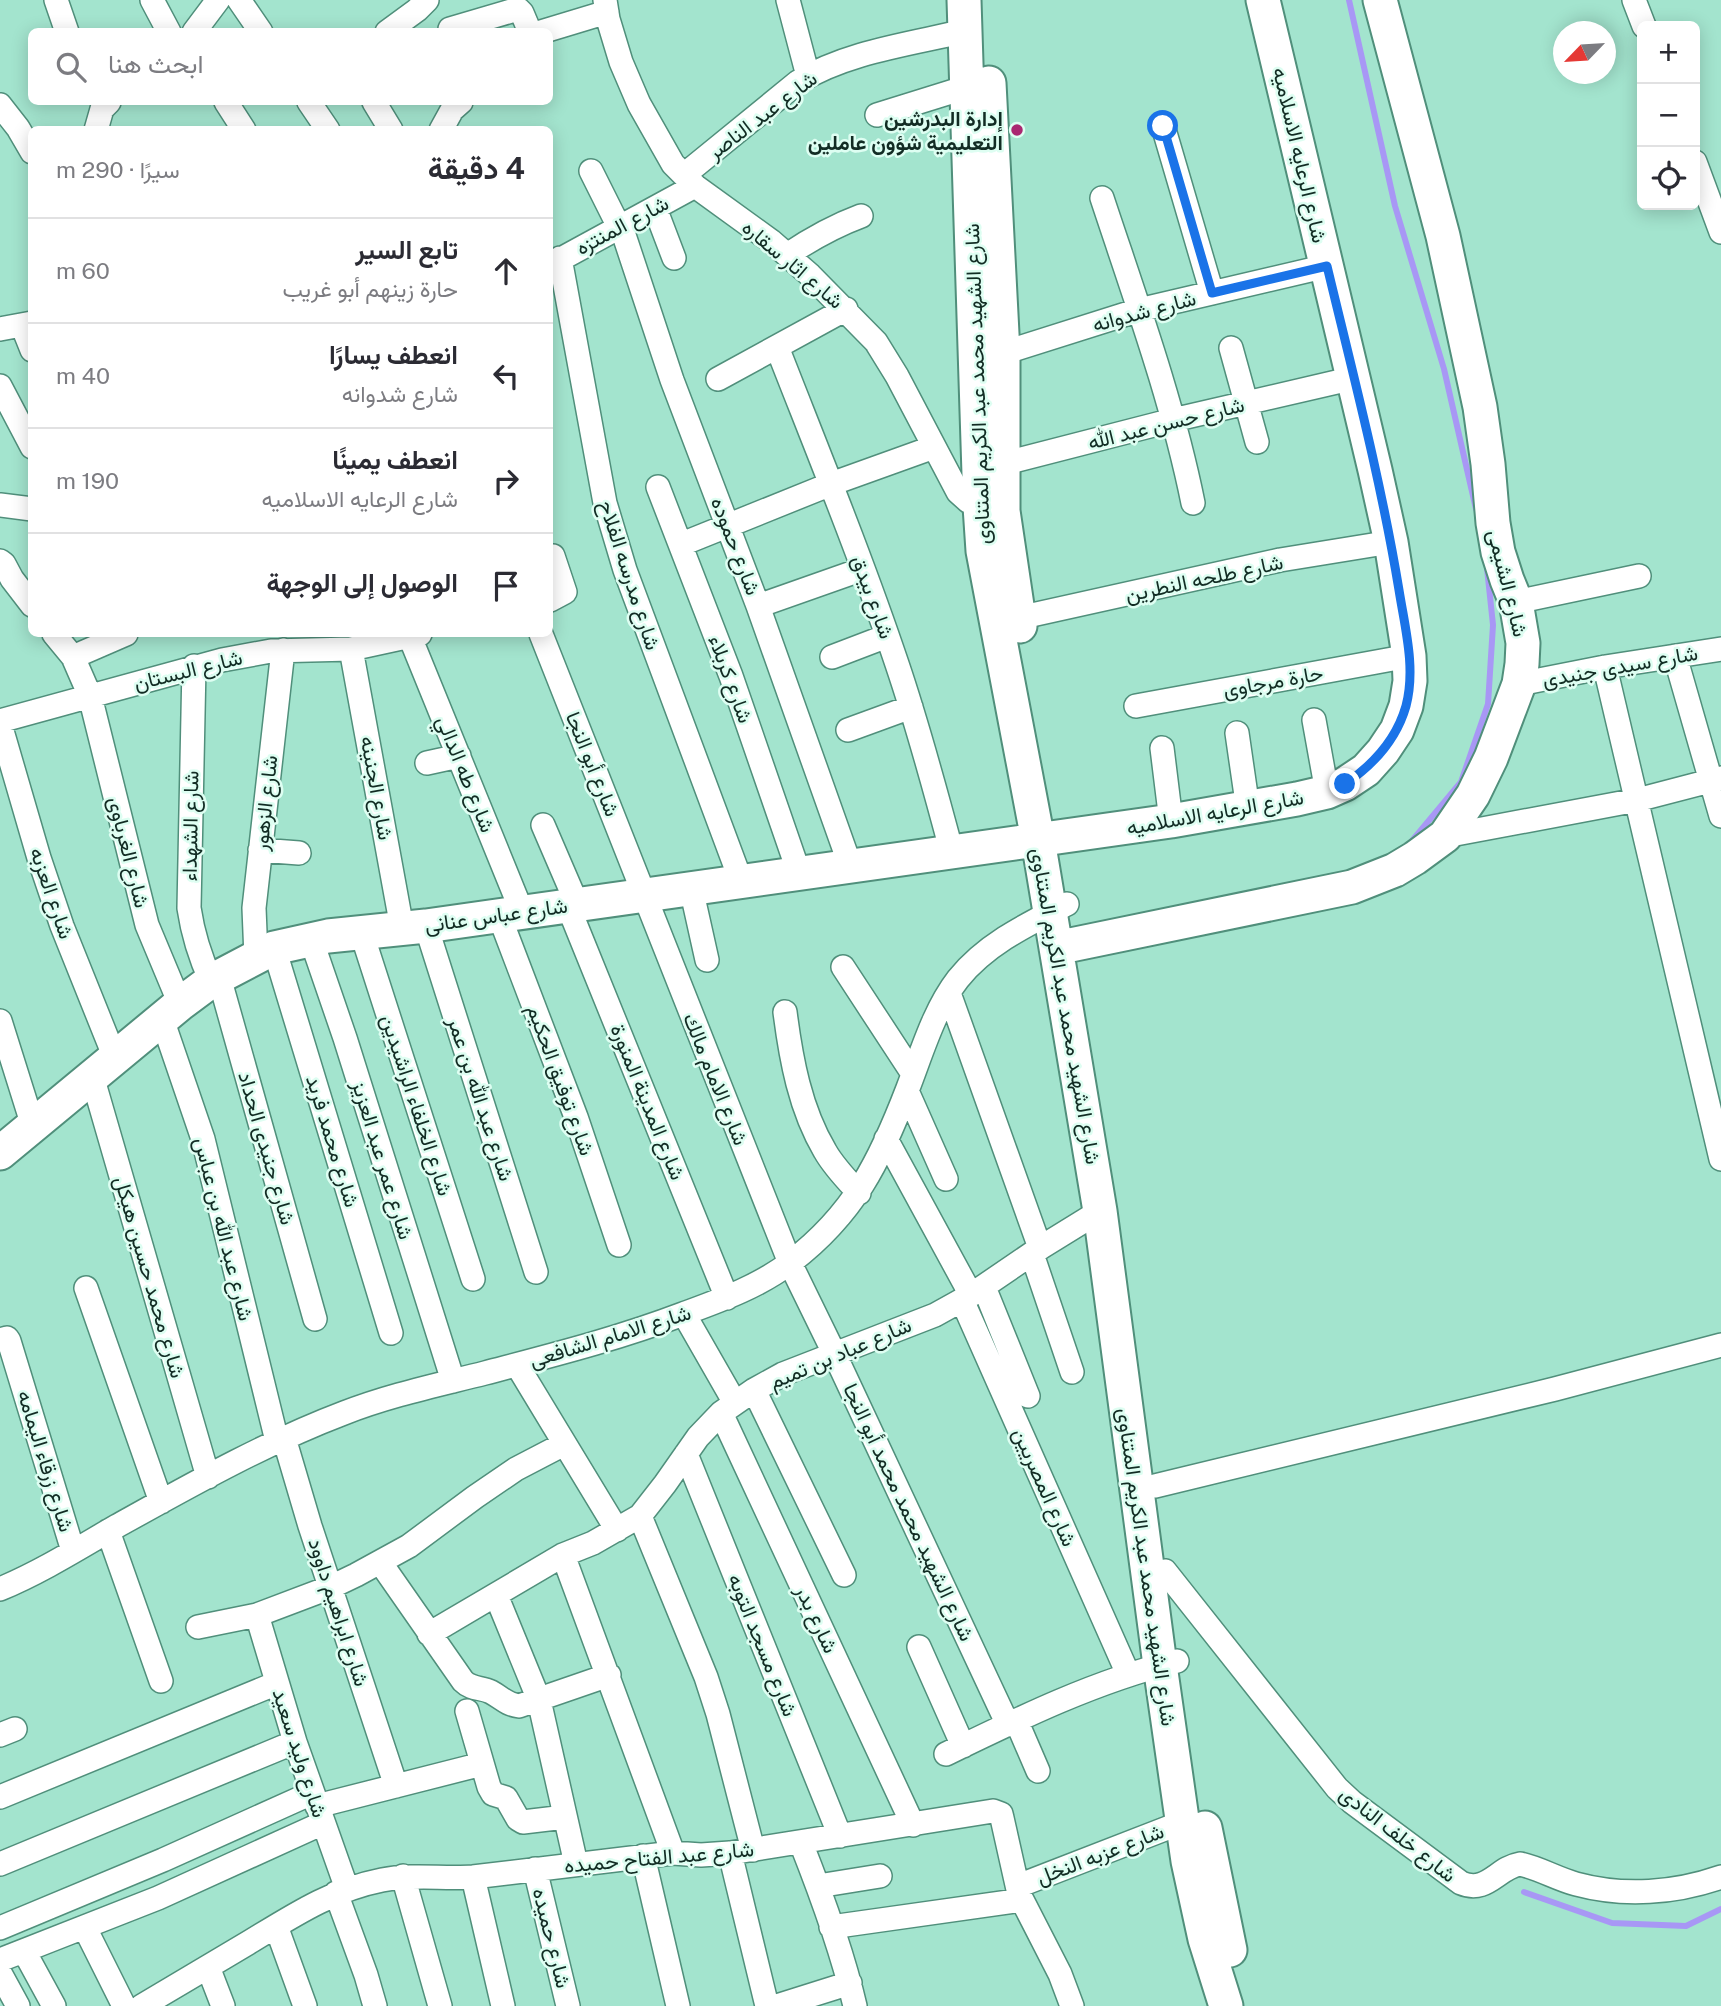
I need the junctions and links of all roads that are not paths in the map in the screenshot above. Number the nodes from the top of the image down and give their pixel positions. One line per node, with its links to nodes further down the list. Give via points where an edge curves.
1 (55, 0): 15 (street)
2 (152, 0): 16 (street)
3 (218, 0): 17 (street)
4 (239, 0): 18 (street)
5 (427, 0): 19 (street)
6 (439, 0): 20 (street)
7 (788, 0): 24 (street)
8 (985, 0): 58 (main road, شارع الشهيد محمد عبد الكريم المتناوى)
9 (1263, 0): 50 (main road, شارع الرعايه الاسلاميه)
10 (1380, 0): 83 (main road, شارع الشيمى, via 1443,236 1480,407 1498,552)
11 (1634, 0): 14 (street)
12 (606, 6): 23 (street); 41 (street, شارع اثار سقاره, via 621,62 639,104 673,164)
13 (964, 15): 24 (street, شارع عبد الناصر); 25 (main road, شارع الشهيد محمد عبد الكريم المتناوى)
14 (1642, 21)
15 (66, 28)
16 (167, 28)
17 (197, 28)
18 (258, 28)
19 (392, 28)
20 (450, 28)
21 (457, 28): 22 (street, via 518,9)
22 (528, 28)
23 (551, 28)
24 (808, 76): 41 (street, شارع عبد الناصر)
25 (967, 87): 31 (street); 67 (main road, شارع الشهيد محمد عبد الكريم المتناوى)
26 (0, 105): 37 (street)
27 (228, 105): 32 (street)
28 (311, 105): 33 (street)
29 (376, 105): 34 (street)
30 (458, 105): 35 (street)
31 (877, 116)
32 (241, 126)
33 (325, 126)
34 (389, 126)
35 (444, 126)
36 (1163, 126): 51 (street)
37 (9, 133): 38 (street)
38 (28, 149)
39 (591, 171): 45 (street, شارع حموده)
40 (1700, 175): 46 (street)
41 (690, 181): 43 (street, شارع المنتزه); 47 (street, شارع اثار سقاره)
42 (1102, 198): 53 (street)
43 (655, 208): 45 (street, شارع المنتزه); 48 (street)
44 (861, 216): 47 (street)
45 (620, 227): 49 (street, شارع المنتزه); 74 (street, شارع حموده)
46 (1721, 232)
47 (787, 255): 52 (street, شارع اثار سقاره)
48 (674, 258)
49 (555, 261): 126 (street, شارع مدرسه الفلاح, via 614,536)
50 (1327, 266): 51 (street, شارع شدوانه); 59 (main road, شارع الرعايه الاسلاميه)
51 (1212, 293): 53 (street, شارع شدوانه)
52 (846, 309): 56 (street); 66 (street, شارع اثار سقاره, via 876,342)
53 (1139, 310): 58 (street, شارع شدوانه); 63 (street)
54 (18, 326): 55 (street)
55 (28, 343)
56 (777, 347): 60 (street); 68 (street, شارع بيدق)
57 (1231, 348): 62 (street)
58 (1003, 353): 67 (main road, شارع الشهيد محمد عبد الكريم المتناوى)
59 (1354, 378): 62 (street, شارع حسن عبد الله); 75 (main road, شارع الرعايه الاسلاميه)
60 (718, 379)
61 (0, 386): 64 (street)
62 (1247, 403): 63 (street, شارع حسن عبد الله); 65 (street)
63 (1173, 420): 67 (street, شارع حسن عبد الله); 70 (street)
64 (28, 437)
65 (1257, 442)
66 (934, 447): 68 (street); 73 (street, شارع اثار سقاره, via 958,492 968,501)
67 (991, 466): 73 (main road, شارع الشهيد محمد عبد الكريم المتناوى)
68 (831, 484): 74 (street); 78 (street, شارع بيدق)
69 (658, 487): 76 (street, شارع كربلاء)
70 (1193, 503)
71 (0, 505): 72 (street)
72 (28, 508)
73 (992, 508): 85 (main road, شارع الشهيد محمد عبد الكريم المتناوى); 120 (main road, شارع الشهيد محمد عبد الكريم المتناوى, via 983,551)
74 (728, 525): 76 (street); 84 (street, شارع حموده)
75 (1391, 542): 85 (street, شارع طلحه النطرين, via 1280,560); 95 (main road, شارع الرعايه الاسلاميه)
76 (682, 544): 125 (street, شارع كربلاء)
77 (553, 559): 82 (street, via 565,593)
78 (863, 569): 84 (street); 86 (street, شارع بيدق)
79 (14, 571): 81 (street)
80 (1639, 576): 83 (street)
81 (28, 597)
82 (553, 599)
83 (1516, 602): 101 (main road, شارع الشيمى, via 1523,643)
84 (758, 606): 124 (street, شارع حموده)
85 (1018, 618): 120 (main road, شارع الشهيد محمد عبد الكريم المتناوى)
86 (887, 636): 98 (street); 104 (street, شارع بيدق)
87 (57, 637): 97 (street, شارع الغرباوى)
88 (119, 637): 97 (street)
89 (406, 637): 93 (street, شارع البستان)
90 (416, 637): 110 (street, شارع طه الدالي)
91 (542, 637): 128 (street, شارع أبو النجا)
92 (273, 645): 93 (street, شارع البستان); 99 (street, شارع البستان); 121 (street, شارع الزهور)
93 (351, 649): 132 (street, شارع الجنينه)
94 (1721, 649): 96 (street, شارع سيدى جنيدى)
95 (1409, 656): 103 (street, حارة مرجاوى); 113 (main road, شارع الرعايه الاسلاميه, via 1406,706 1397,730 1366,770)
96 (1675, 656): 100 (street, شارع سيدى جنيدى); 112 (street)
97 (74, 657): 102 (street, شارع الغرباوى)
98 (832, 657)
99 (194, 666): 102 (street, شارع البستان); 139 (street, شارع الشهداء, via 189,908 200,959)
100 (1605, 667): 101 (street, شارع سيدى جنيدى); 114 (street)
101 (1519, 684): 119 (main road, شارع الشيمى, via 1492,758)
102 (90, 696): 106 (street, شارع البستان); 141 (street, شارع الغرباوى)
103 (1136, 706)
104 (911, 708): 107 (street); 123 (street, شارع بيدق)
105 (1314, 720): 113 (street)
106 (0, 723): 144 (street, شارع العزبه)
107 (848, 730)
108 (1237, 733): 115 (street)
109 (1162, 748): 117 (street)
110 (459, 756): 111 (street); 131 (street, شارع طه الدالي)
111 (427, 763)
112 (1716, 780): 114 (street); 116 (street)
113 (1327, 792): 115 (main road, شارع الرعايه الاسلاميه)
114 (1637, 800): 119 (street); 149 (street)
115 (1248, 808): 117 (main road, شارع الرعايه الاسلاميه)
116 (1721, 816)
117 (1171, 821): 120 (main road, شارع الرعايه الاسلاميه)
118 (543, 824): 129 (street, شارع المدينة المنورة)
119 (1445, 836): 135 (main road, شارع الشيمى, via 1395,870 1352,887)
120 (1048, 838): 123 (main road, شارع عباس عنانى); 130 (main road, شارع الشهيد محمد عبد الكريم المتناوى)
121 (260, 850): 122 (street); 136 (street, شارع الزهور, via 253,917)
122 (299, 853)
123 (952, 853): 124 (main road, شارع عباس عنانى)
124 (850, 865): 125 (main road, شارع عباس عنانى)
125 (799, 873): 126 (main road, شارع عباس عنانى)
126 (741, 881): 127 (main road, شارع عباس عنانى)
127 (691, 888): 128 (main road, شارع عباس عنانى); 137 (street)
128 (645, 895): 129 (main road, شارع عباس عنانى); 155 (street, شارع الامام مالك)
129 (572, 905): 131 (main road, شارع عباس عنانى); 161 (street, شارع المدينة المنورة)
130 (1058, 908): 135 (main road, شارع الشهيد محمد عبد الكريم المتناوى); 140 (street, شارع الامام الشافعى, via 981,955)
131 (510, 914): 132 (main road, شارع عباس عنانى); 153 (street, شارع توفيق الحكيم)
132 (414, 927): 133 (main road, شارع عباس عنانى); 156 (street, شارع عبد الله بن عمر)
133 (360, 932): 134 (main road, شارع عباس عنانى); 157 (street, شارع الخلفاء الراشيدين)
134 (311, 939): 136 (main road, شارع عباس عنانى); 170 (street, شارع عمر عبد العزيز)
135 (1065, 946): 152 (main road, شارع الشهيد محمد عبد الكريم المتناوى); 158 (main road, شارع الشهيد محمد عبد الكريم المتناوى)
136 (265, 953): 139 (main road, شارع عباس عنانى); 164 (street, شارع محمد فريد)
137 (707, 960)
138 (843, 967): 145 (street)
139 (215, 979): 141 (main road, شارع عباس عنانى); 163 (street, شارع جنيدى الحداد)
140 (949, 993): 145 (street, شارع الامام الشافعى); 154 (street)
141 (171, 1012): 144 (main road, شارع عباس عنانى); 174 (street, شارع عبد الله بن عباس)
142 (785, 1012): 151 (street, via 797,1082 816,1133 826,1153)
143 (0, 1021): 146 (street)
144 (104, 1067): 146 (main road, شارع عباس عنانى); 177 (street, شارع محمد حسين هيكل)
145 (910, 1082): 147 (street, شارع الامام الشافعى); 150 (street)
146 (33, 1126): 148 (main road, شارع عباس عنانى)
147 (886, 1139): 151 (street, شارع الامام الشافعى); 160 (street)
148 (0, 1153)
149 (1721, 1159)
150 (946, 1179)
151 (859, 1193): 155 (street, شارع الامام الشافعى, via 820,1238)
152 (1100, 1211): 154 (street, شارع عباد بن تميم); 158 (main road, شارع الشهيد محمد عبد الكريم المتناوى)
153 (619, 1245)
154 (1036, 1251): 160 (street, شارع عباد بن تميم); 169 (street)
155 (790, 1263): 161 (street, شارع الامام الشافعى); 167 (street, شارع الشهيد محمد محمد أبو النجا)
156 (536, 1272)
157 (473, 1279)
158 (1118, 1287): 178 (main road, شارع الشهيد محمد عبد الكريم المتناوى); 195 (main road, شارع الشهيد محمد عبد الكريم المتناوى)
159 (86, 1288): 179 (street)
160 (972, 1294): 167 (street, شارع عباد بن تميم, via 935,1315); 172 (street); 196 (street, شارع المصريين)
161 (727, 1298): 162 (street, شارع الامام الشافعى)
162 (684, 1314): 168 (street, شارع الامام الشافعى, via 595,1345); 173 (street, شارع بدر)
163 (315, 1320)
164 (391, 1333)
165 (0, 1340): 183 (street, شارع زرقاء اليمامه, via 9,1341)
166 (1721, 1345): 178 (street)
167 (834, 1353): 171 (street, شارع عباد بن تميم); 202 (street, شارع الشهيد محمد محمد أبو النجا)
168 (517, 1365): 170 (street, شارع الامام الشافعى); 175 (street)
169 (1072, 1372)
170 (453, 1381): 174 (street, شارع الامام الشافعى, via 368,1404)
171 (754, 1390): 173 (street, شارع عباد بن تميم); 187 (street)
172 (1028, 1396)
173 (728, 1408): 176 (street, شارع عباد بن تميم); 211 (street, شارع بدر)
174 (281, 1440): 177 (street, شارع الامام الشافعى); 189 (street, شارع ابراهيم داوود)
175 (564, 1444): 181 (street); 185 (street, via 516,1469)
176 (686, 1454): 180 (street, شارع عباد بن تميم); 212 (street, شارع مسجد التوبه)
177 (208, 1477): 179 (street, شارع الامام الشافعى)
178 (1155, 1486): 186 (main road, شارع الشهيد محمد عبد الكريم المتناوى)
179 (161, 1502): 182 (street, شارع الامام الشافعى)
180 (640, 1516): 181 (street, شارع عباد بن تميم); 214 (street, via 706,1678)
181 (617, 1530): 184 (street, شارع عباد بن تميم)
182 (108, 1531): 183 (street, شارع الامام الشافعى); 198 (street)
183 (73, 1551): 188 (street, شارع الامام الشافعى)
184 (563, 1555): 190 (street, شارع عباد بن تميم); 197 (street)
185 (380, 1562): 189 (street); 193 (street)
186 (1165, 1571): 195 (main road, شارع الشهيد محمد عبد الكريم المتناوى); 224 (street, شارع خلف النادى, via 1336,1788 1461,1883 1479,1886 1520,1864 1578,1885 1629,1892 1680,1888)
187 (844, 1575)
188 (1, 1584)
189 (331, 1587): 191 (street); 206 (street, شارع ابراهيم داوود)
190 (496, 1595): 193 (street, شارع عباد بن تميم); 200 (street)
191 (257, 1615): 192 (street); 199 (street, شارع وليد سعيد)
192 (198, 1627)
193 (429, 1634): 200 (street, via 470,1688 493,1693 509,1705)
194 (919, 1647): 202 (street, via 955,1750)
195 (1169, 1663): 196 (street); 210 (main road, شارع الشهيد محمد عبد الكريم المتناوى); 253 (main road, شارع الشهيد محمد عبد الكريم المتناوى, via 1230,1949)
196 (1128, 1674): 202 (street)
197 (609, 1675): 200 (street); 215 (street)
198 (161, 1681)
199 (276, 1683): 203 (street, شارع وليد سعيد); 207 (street)
200 (538, 1700): 209 (street)
201 (467, 1711): 204 (street)
202 (1012, 1722): 205 (street, شارع الشهيد محمد محمد أبو النجا)
203 (295, 1742): 208 (street, شارع وليد سعيد); 218 (street)
204 (482, 1764): 206 (street); 209 (street, via 493,1794 506,1798 518,1819)
205 (1038, 1771)
206 (396, 1786): 208 (street)
207 (0, 1797)
208 (317, 1807): 226 (street, شارع وليد سعيد); 230 (street, via 163,1860); 231 (street, via 216,1873)
209 (565, 1817): 219 (street)
210 (1183, 1822): 227 (street, شارع عزبه النخل); 252 (main road, شارع الشهيد محمد عبد الكريم المتناوى, via 1199,1913)
211 (913, 1825): 212 (street, شارع عبد الفتاح حميده); 227 (street, شارع عبد الفتاح حميده, via 993,1811 1001,1814)
212 (840, 1836): 213 (street, شارع عبد الفتاح حميده)
213 (801, 1843): 214 (street, شارع عبد الفتاح حميده); 225 (street)
214 (753, 1850): 216 (street, شارع عبد الفتاح حميده)
215 (673, 1853): 216 (street, شارع عبد الفتاح حميده); 217 (street, شارع عبد الفتاح حميده)
216 (730, 1853): 248 (street)
217 (643, 1856): 219 (street, شارع عبد الفتاح حميده); 247 (street)
218 (0, 1864)
219 (576, 1864): 220 (street, شارع عبد الفتاح حميده)
220 (535, 1869): 223 (street, شارع عبد الفتاح حميده); 246 (street, شارع حميده)
221 (403, 1876): 223 (street, شارع عبد الفتاح حميده); 226 (street, شارع عبد الفتاح حميده); 244 (street)
222 (880, 1876): 225 (street)
223 (473, 1877): 245 (street)
224 (1721, 1877)
225 (818, 1886): 229 (street)
226 (342, 1891): 228 (street, شارع عبد الفتاح حميده); 243 (street, شارع وليد سعيد)
227 (1020, 1893): 229 (street, شارع عزبه النخل); 251 (street, شارع عبد الفتاح حميده)
228 (276, 1926): 234 (street, شارع عبد الفتاح حميده); 242 (street)
229 (831, 1927): 236 (street)
230 (0, 1928)
231 (85, 1928): 232 (street); 240 (street)
232 (24, 1951): 233 (street); 239 (street)
233 (0, 1960)
234 (208, 1967): 237 (street, شارع عبد الفتاح حميده); 241 (street)
235 (0, 1973): 238 (street)
236 (850, 1983): 249 (street); 250 (street)
237 (148, 2004)
238 (18, 2006)
239 (54, 2006)
240 (124, 2006)
241 (223, 2006)
242 (305, 2006)
243 (375, 2006)
244 (440, 2006)
245 (503, 2006)
246 (568, 2006)
247 (678, 2006)
248 (767, 2006)
249 (777, 2006)
250 (855, 2006)
251 (1072, 2006)
252 (1226, 2006)
253 (1247, 2006)

